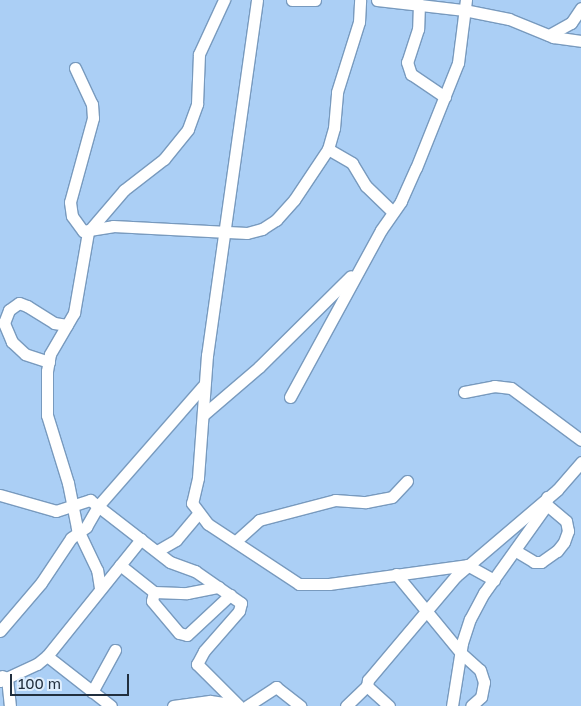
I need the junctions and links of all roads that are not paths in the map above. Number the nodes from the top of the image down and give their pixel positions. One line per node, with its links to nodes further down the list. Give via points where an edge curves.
1 (224, 0): 16 (lane, via 199,54 197,104 188,129 172,151 124,190)
2 (257, 0): 17 (lane)
3 (292, 0): 4 (lane)
4 (314, 0)
5 (360, 0): 14 (lane, via 359,22 337,92 334,128)
6 (377, 0): 7 (lane)
7 (419, 4): 8 (lane); 13 (lane, via 418,29 407,62 410,74)
8 (466, 5): 10 (lane); 13 (lane, via 459,58)
9 (580, 14): 10 (lane)
10 (549, 35): 11 (lane)
11 (581, 41)
12 (75, 68): 16 (lane, via 92,104 93,118 74,184 71,209 78,226)
13 (445, 97): 15 (lane, via 413,176)
14 (328, 149): 15 (lane, via 352,163 366,186); 17 (lane, via 294,200 276,220 262,229)
15 (393, 212): 18 (lane)
16 (88, 232): 17 (lane, via 114,226 170,227); 19 (lane, via 79,292)
17 (225, 233): 21 (lane)
18 (360, 269): 23 (lane); 24 (lane, via 252,374)
19 (67, 325): 20 (lane); 20 (lane, via 54,324 27,306 19,304 9,310 4,323 12,342 25,354)
20 (49, 362): 30 (lane, via 47,415)
21 (204, 385): 24 (lane); 31 (lane)
22 (464, 392): 25 (lane, via 494,386 511,388)
23 (290, 397)
24 (203, 415): 32 (lane, via 198,478 192,503)
25 (581, 440)
26 (581, 462): 29 (lane)
27 (407, 481): 35 (lane, via 392,497 366,502 335,500 259,520)
28 (0, 495): 30 (lane, via 56,511)
29 (547, 501): 37 (lane); 37 (lane, via 566,521 568,531 564,542 553,555 541,562 534,562); 39 (lane)
30 (72, 506): 31 (lane, via 90,500); 33 (lane)
31 (98, 506): 33 (lane); 34 (lane)
32 (199, 513): 35 (lane, via 208,524); 36 (lane, via 176,540)
33 (80, 532): 43 (lane, via 97,570); 47 (lane, via 62,550 41,583)
34 (141, 539): 36 (lane); 38 (lane)
35 (236, 541): 40 (lane, via 299,584 329,584)
36 (157, 551): 42 (lane)
37 (516, 551): 41 (lane)
38 (120, 565): 43 (lane); 44 (lane)
39 (467, 565): 40 (lane); 41 (lane); 46 (lane)
40 (396, 574): 46 (lane)
41 (494, 580): 49 (lane, via 470,619)
42 (218, 587): 44 (lane, via 187,593); 45 (lane)
43 (100, 588): 50 (lane)
44 (154, 592): 45 (lane, via 152,602 179,633 187,635)
45 (230, 595): 57 (lane, via 242,606 197,664)
46 (426, 612): 49 (lane); 52 (lane, via 368,680)
47 (0, 631)
48 (115, 650): 53 (lane)
49 (461, 653): 61 (lane); 62 (lane, via 480,670 484,682 481,697)
50 (46, 656): 51 (lane, via 37,664); 53 (lane)
51 (2, 678): 54 (lane)
52 (367, 686): 59 (lane); 60 (lane)
53 (92, 692): 55 (lane)
54 (10, 706)
55 (111, 706)
56 (173, 706): 57 (lane, via 210,701)
57 (241, 706): 58 (lane, via 276,687)
58 (300, 706)
59 (346, 706)
60 (389, 706)
61 (452, 706)
62 (471, 706)

